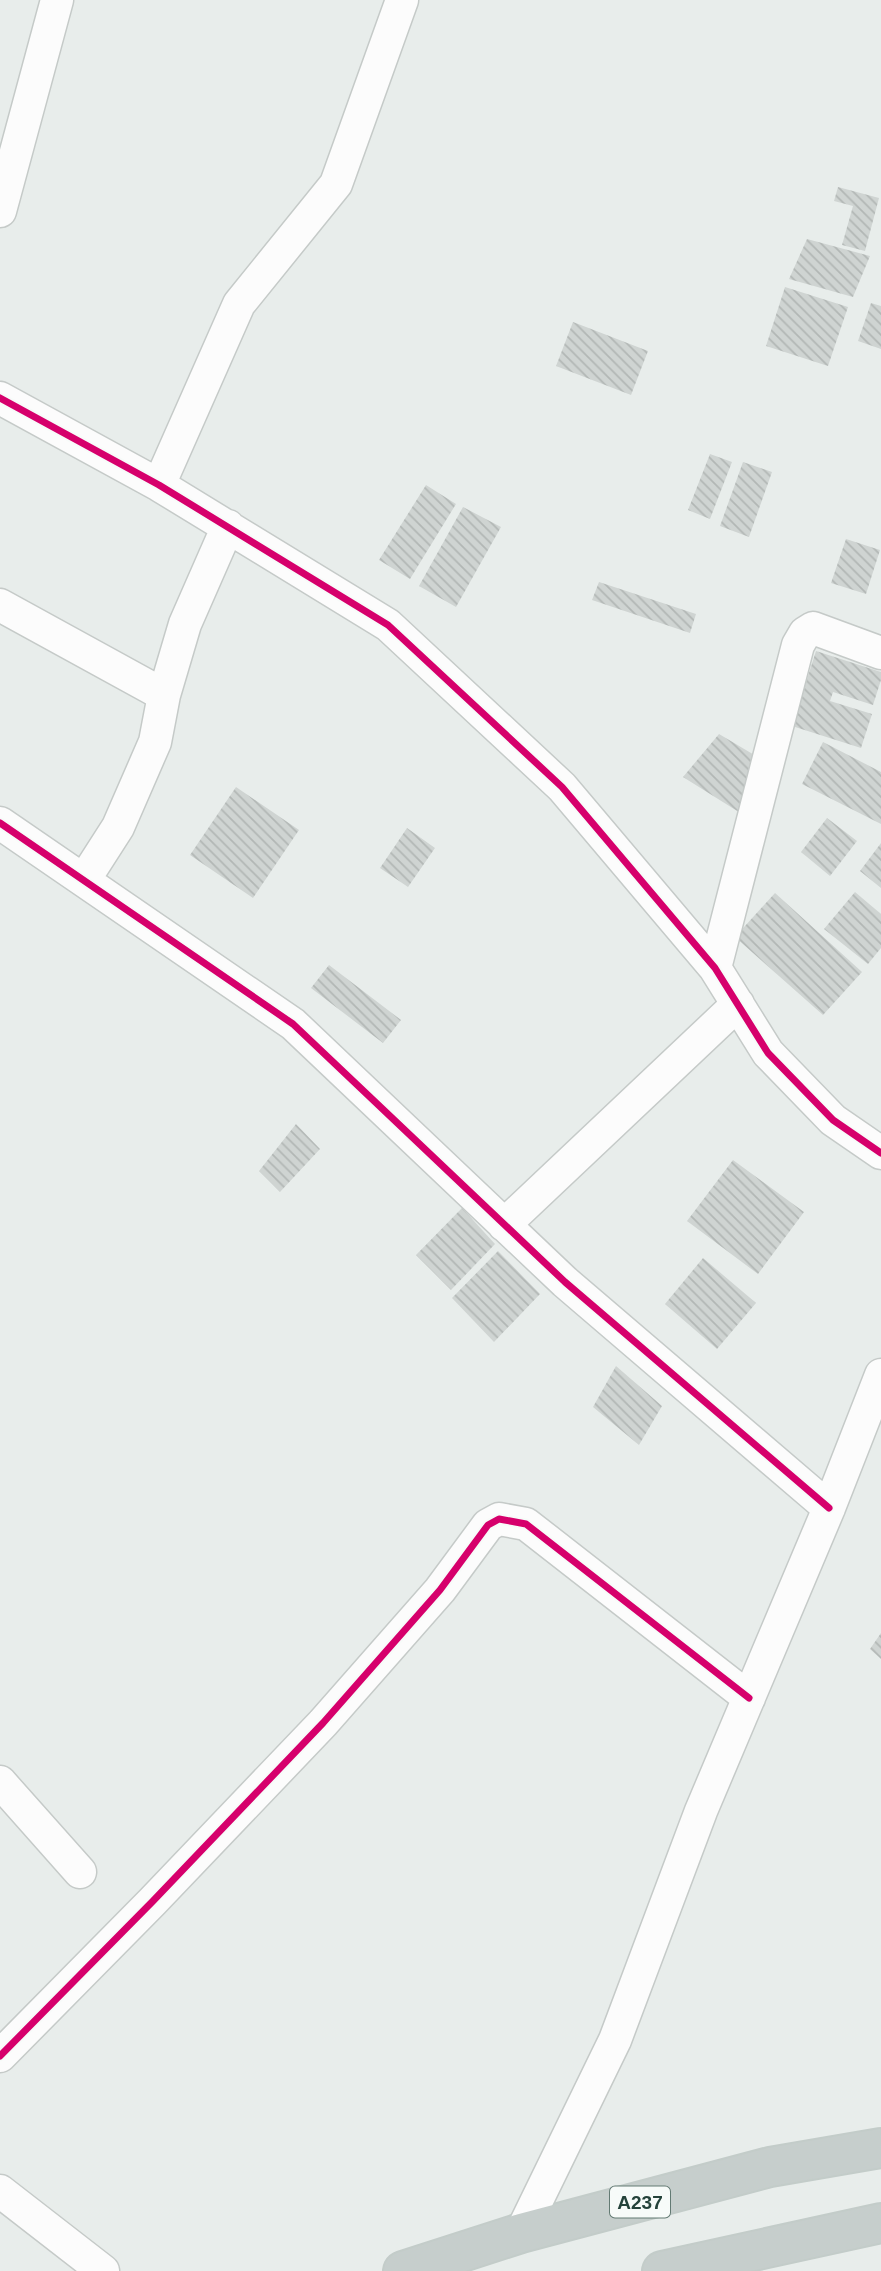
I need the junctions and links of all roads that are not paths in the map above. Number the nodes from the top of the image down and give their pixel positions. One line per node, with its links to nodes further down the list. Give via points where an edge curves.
1 (57, 0): 3 (street)
2 (402, 0): 6 (street, via 336,184 239,304)
3 (10, 135): 4 (street)
4 (0, 211)
5 (0, 398): 6 (street)
6 (159, 485): 7 (street)
7 (228, 526): 10 (street, via 185,624); 13 (street, via 388,625 562,787)
8 (0, 605): 10 (street)
9 (881, 653): 13 (street, via 813,628 798,645)
10 (164, 695): 12 (street, via 155,742 118,827)
11 (0, 823): 12 (street)
12 (84, 880): 16 (street, via 293,1024)
13 (715, 968): 14 (street)
14 (738, 1004): 15 (street, via 777,1062 834,1119); 16 (street)
15 (881, 1153)
16 (505, 1225): 18 (street)
17 (881, 1375): 18 (street)
18 (829, 1508): 19 (street)
19 (749, 1698): 22 (street, via 526,1524 499,1519 488,1525 440,1590 323,1723); 26 (street, via 615,2040)
20 (0, 1782): 21 (street)
21 (80, 1872)
22 (0, 2056)
23 (881, 2148): 26 (highway, A237, via 770,2167)
24 (0, 2191): 27 (street)
25 (881, 2222): 29 (highway)
26 (521, 2233): 28 (highway, A237)
27 (103, 2271)
28 (403, 2271)
29 (662, 2271)

